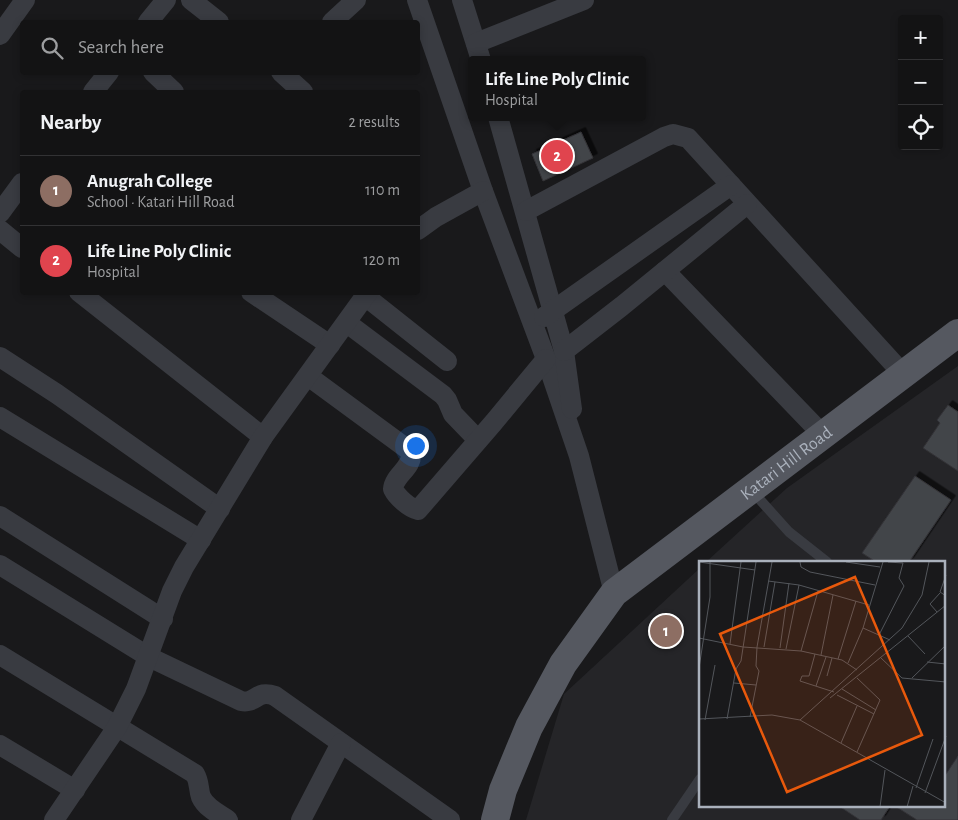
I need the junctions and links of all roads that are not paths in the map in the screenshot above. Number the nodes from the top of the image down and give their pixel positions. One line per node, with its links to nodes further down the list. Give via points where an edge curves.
1 (25, 0): 11 (street)
2 (166, 0): 8 (street)
3 (191, 0): 9 (street)
4 (417, 0): 22 (street)
5 (462, 0): 12 (street)
6 (584, 0): 12 (street)
7 (352, 1): 10 (street)
8 (150, 20)
9 (216, 20)
10 (334, 20)
11 (0, 34)
12 (478, 51)
13 (107, 75): 16 (street)
14 (156, 75): 17 (street)
15 (284, 75): 18 (street)
16 (95, 90)
17 (172, 90)
18 (301, 90)
19 (499, 121): 24 (street)
20 (731, 185): 23 (street); 24 (street, via 688,138 674,134); 34 (street)
21 (20, 186): 25 (street)
22 (483, 191): 26 (street); 36 (street)
23 (748, 204): 29 (street); 43 (street)
24 (526, 212): 34 (street)
25 (0, 213)
26 (420, 223)
27 (0, 230): 28 (street)
28 (20, 246)
29 (665, 272): 39 (street); 46 (street)
30 (83, 295): 47 (street)
31 (255, 295): 38 (street)
32 (366, 295): 35 (street)
33 (368, 295): 42 (street)
34 (553, 310): 36 (street); 39 (street)
35 (346, 323): 38 (street); 48 (street, via 442,395 453,414)
36 (533, 326): 41 (street)
37 (958, 333): 43 (main road, Katari Hill Road)
38 (330, 345): 44 (street)
39 (564, 351): 49 (street)
40 (0, 357): 51 (street)
41 (546, 359): 48 (street); 49 (street)
42 (447, 361)
43 (904, 374): 46 (main road, Katari Hill Road)
44 (308, 376): 47 (street); 48 (street, via 411,453 410,462 393,489 414,509 420,508)
45 (0, 417): 53 (street)
46 (824, 436): 50 (main road, Katari Hill Road)
47 (263, 437): 51 (street)
48 (478, 440)
49 (579, 456): 56 (street)
50 (752, 491): 54 (lane, via 789,532); 56 (main road, Katari Hill Road)
51 (220, 509): 53 (street)
52 (0, 516): 57 (street)
53 (201, 540): 57 (street, via 184,567)
54 (826, 561)
55 (0, 565): 59 (street)
56 (614, 593): 69 (main road, Katari Hill Road, via 563,664 529,726 503,790)
57 (163, 619): 59 (street)
58 (0, 654): 60 (street)
59 (149, 657): 60 (street); 61 (street, via 241,701 247,702 267,693 275,696)
60 (117, 728): 64 (street); 66 (street, via 195,774 205,803)
61 (341, 743): 67 (street); 68 (street)
62 (0, 745): 64 (street)
63 (699, 780): 70 (lane)
64 (75, 790): 65 (street)
65 (54, 820)
66 (228, 820)
67 (302, 820)
68 (450, 820)
69 (495, 820)
70 (672, 820)

